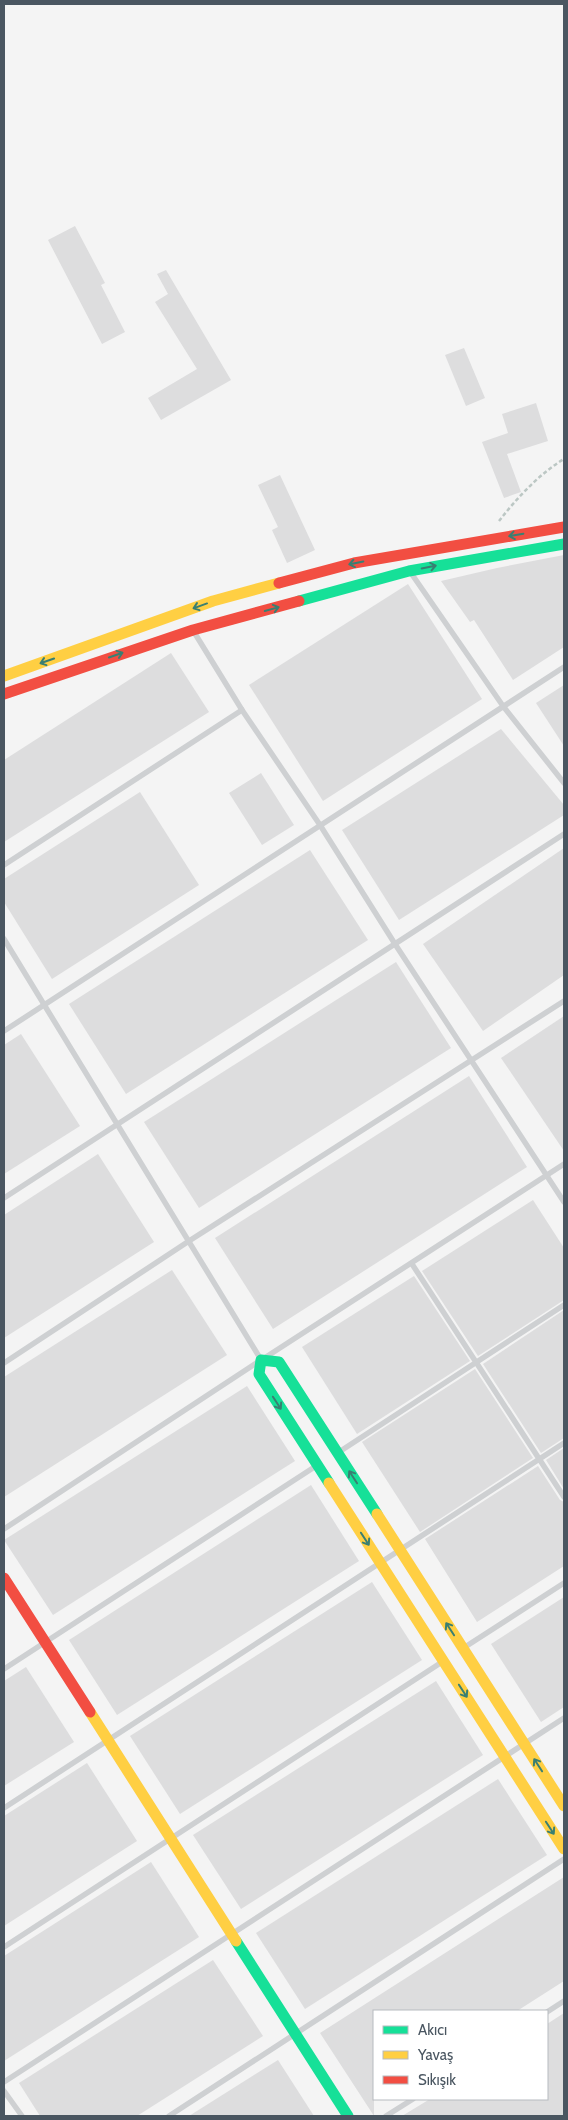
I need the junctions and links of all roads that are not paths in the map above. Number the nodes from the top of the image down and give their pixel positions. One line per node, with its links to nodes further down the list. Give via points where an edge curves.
1 (564, 527): 6 (street, one-way to 6, via 354,563 214,601)
2 (564, 544): 3 (street, one-way to 2)
3 (409, 571): 4 (street, one-way to 3); 8 (lane)
4 (193, 630): 7 (street, one-way to 4); 9 (lane)
5 (564, 667): 8 (lane)
6 (4, 676)
7 (4, 694)
8 (503, 706): 10 (lane); 11 (lane)
9 (242, 710): 11 (lane); 13 (lane)
10 (564, 784)
11 (320, 825): 15 (lane); 17 (lane)
12 (564, 834): 15 (lane)
13 (4, 865)
14 (4, 939): 17 (lane)
15 (394, 944): 19 (lane); 20 (lane)
16 (564, 1001): 19 (lane)
17 (44, 1005): 18 (lane); 20 (lane)
18 (4, 1031)
19 (470, 1061): 22 (lane); 25 (lane)
20 (118, 1125): 23 (lane); 25 (lane)
21 (564, 1164): 22 (lane)
22 (547, 1176): 24 (lane); 26 (lane)
23 (4, 1198)
24 (564, 1202)
25 (189, 1241): 28 (lane); 30 (lane)
26 (412, 1264): 28 (lane); 29 (lane)
27 (564, 1305): 29 (lane)
28 (261, 1360): 32 (street, via 279,1362); 34 (street, one-way to 34, via 259,1374); 36 (lane)
29 (476, 1362): 32 (lane); 33 (lane)
30 (4, 1363)
31 (564, 1443): 33 (lane)
32 (337, 1453): 37 (street, one-way to 32)
33 (539, 1460): 35 (lane); 37 (lane)
34 (318, 1465): 38 (street, one-way to 38); 41 (lane)
35 (564, 1497)
36 (4, 1529)
37 (400, 1550): 38 (lane); 42 (street, one-way to 37)
38 (380, 1563): 43 (street); 46 (lane)
39 (4, 1578): 41 (street)
40 (564, 1583): 42 (lane)
41 (45, 1643): 44 (lane); 46 (street)
42 (463, 1648): 47 (street)
43 (443, 1661): 48 (street, one-way to 48); 51 (lane)
44 (4, 1670)
45 (564, 1718): 47 (lane)
46 (108, 1740): 50 (lane); 51 (street)
47 (524, 1744): 48 (lane); 49 (street, one-way to 47)
48 (505, 1756): 52 (street, one-way to 52); 54 (lane)
49 (564, 1806)
50 (4, 1808)
51 (170, 1839): 54 (street); 55 (lane)
52 (564, 1849)
53 (564, 1860): 58 (lane)
54 (231, 1934): 58 (street); 59 (lane)
55 (4, 1947)
56 (564, 2000): 57 (lane)
57 (548, 2011)
58 (295, 2034): 63 (lane); 64 (street)
59 (4, 2082)
60 (4, 2091): 62 (lane)
61 (411, 2100): 65 (lane)
62 (22, 2116)
63 (169, 2116)
64 (348, 2116)
65 (386, 2116)

